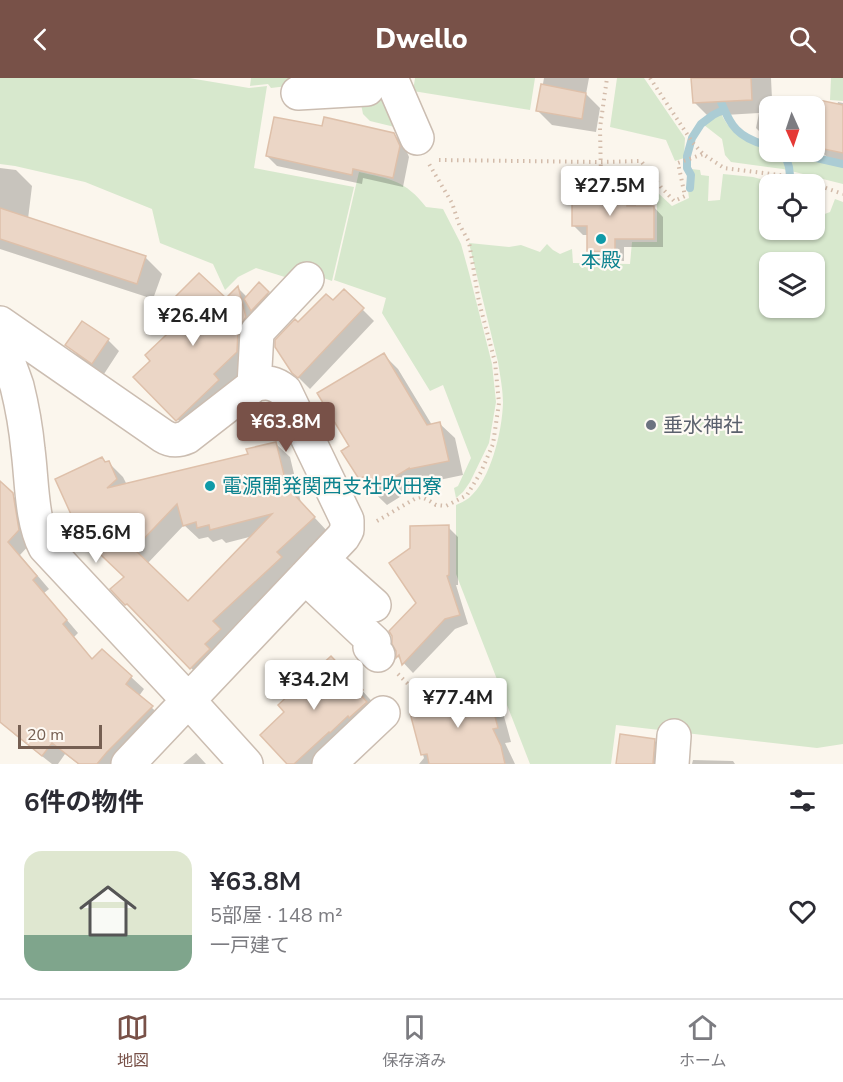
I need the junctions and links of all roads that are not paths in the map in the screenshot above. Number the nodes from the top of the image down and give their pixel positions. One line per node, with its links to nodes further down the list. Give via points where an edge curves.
1 (368, 78): 3 (street, via 367,89)
2 (391, 78): 4 (street)
3 (298, 93)
4 (422, 149)
5 (307, 279): 8 (street, via 257,332)
6 (0, 323): 8 (street, via 172,440 187,437)
7 (0, 342): 9 (street, via 16,383)
8 (254, 385): 10 (street, via 267,382 285,391 347,520 343,537)
9 (11, 425): 13 (street, via 28,450 36,523 45,547)
10 (313, 568): 11 (street); 12 (street, via 374,642 370,647); 13 (street)
11 (374, 605)
12 (378, 655)
13 (188, 700): 15 (street); 16 (street)
14 (383, 713): 17 (street)
15 (128, 764)
16 (246, 764)
17 (329, 764)

